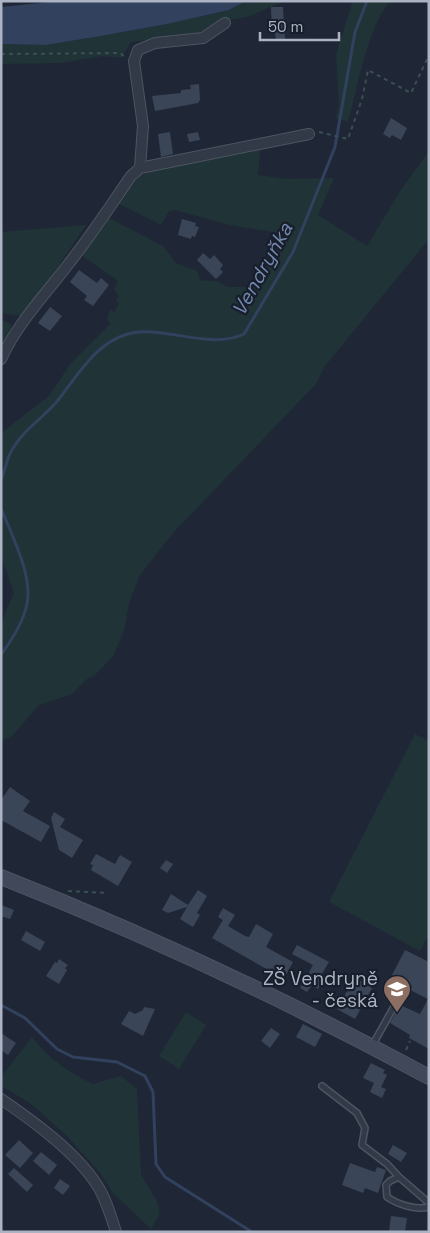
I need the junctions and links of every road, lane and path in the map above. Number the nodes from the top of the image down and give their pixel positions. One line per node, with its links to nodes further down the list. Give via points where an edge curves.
1 (225, 23): 4 (street, via 203,38 142,47 136,55)
2 (1, 54): 4 (path, via 120,53)
3 (429, 55): 6 (path, via 411,93 368,70 348,139)
4 (136, 70): 7 (street, via 143,126)
5 (309, 134): 7 (street)
6 (330, 136)
7 (140, 168): 8 (street, via 22,322)
8 (1, 359)
9 (1, 877): 14 (street, via 128,930)
10 (69, 891): 11 (path)
11 (108, 893)
12 (405, 987): 14 (lane)
13 (410, 1041): 15 (path)
14 (372, 1046): 16 (street)
15 (404, 1054)
16 (428, 1073)
17 (322, 1086): 19 (lane, via 358,1112 365,1128 362,1146)
18 (1, 1099): 22 (street, via 84,1168 107,1205)
19 (399, 1177): 20 (lane); 21 (lane, via 386,1185 387,1196 411,1207)
20 (429, 1203)
21 (429, 1207)
22 (116, 1232)

